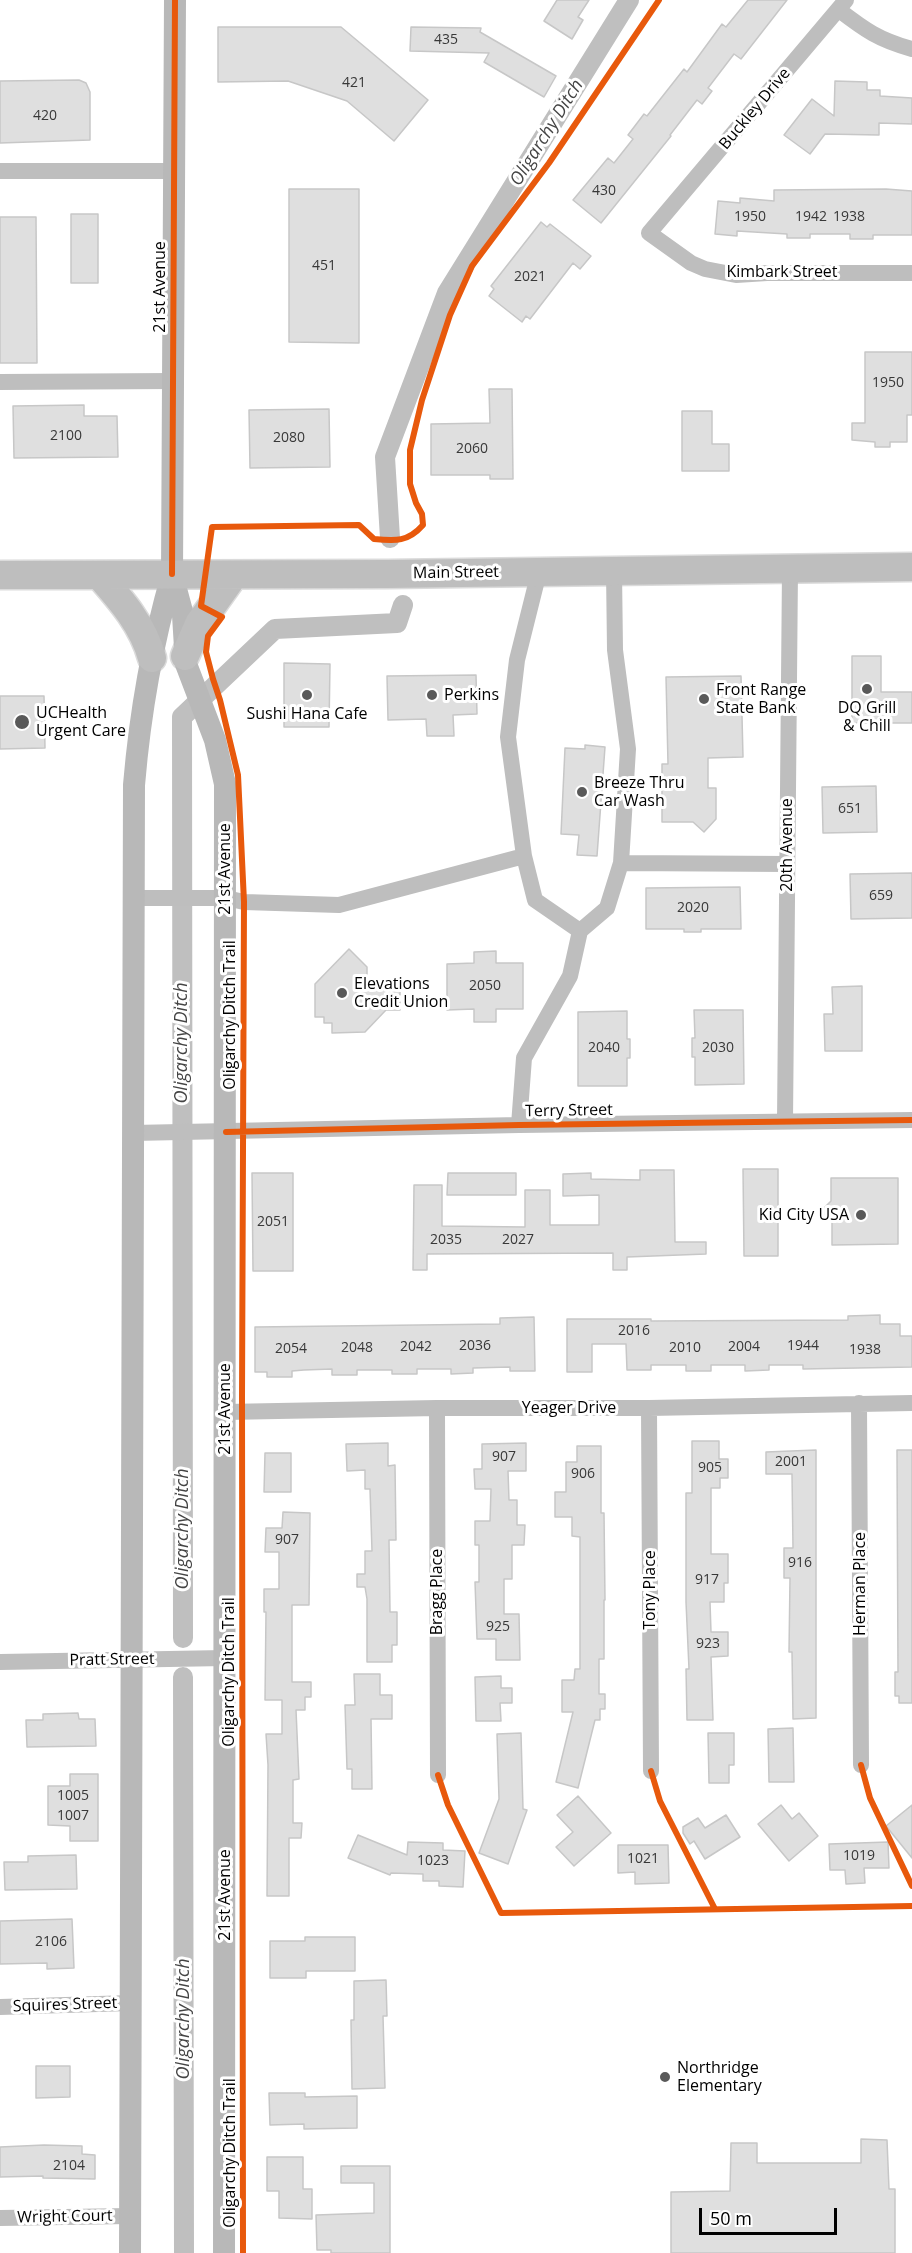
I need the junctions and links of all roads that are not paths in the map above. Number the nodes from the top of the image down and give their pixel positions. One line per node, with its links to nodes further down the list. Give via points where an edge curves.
1 (175, 0): 5 (street, 21st Avenue)
2 (842, 5): 3 (street, via 873,36); 6 (street, Buckley Drive)
3 (912, 48)
4 (0, 171): 5 (street)
5 (174, 171): 8 (street, 21st Avenue)
6 (663, 217): 7 (street, Kimbark Street, via 649,233 705,269 736,275)
7 (912, 273)
8 (173, 381): 9 (street); 14 (street, 21st Avenue)
9 (0, 382)
10 (912, 567): 11 (highway, Main Street)
11 (790, 569): 12 (highway, Main Street); 22 (street, 20th Avenue)
12 (614, 571): 13 (highway, Main Street); 21 (street, via 615,650 628,749)
13 (539, 572): 17 (highway, Main Street); 20 (street, via 517,660 508,737)
14 (172, 574): 16 (highway, Main Street); 17 (highway, Main Street); 18 (street, 21st Avenue, via 183,615); 19 (street, 21st Avenue)
15 (0, 575): 16 (highway, Main Street)
16 (99, 575): 19 (highway, via 136,620)
17 (234, 575): 18 (highway, via 199,624)
18 (185, 656): 24 (street, 21st Avenue, via 215,740 225,784)
19 (152, 658): 23 (street, 21st Avenue, via 138,735 134,785)
20 (524, 856): 24 (street, via 339,905); 25 (street, via 535,900)
21 (621, 863): 22 (street); 25 (street, via 607,908)
22 (787, 864): 27 (street, 20th Avenue)
23 (133, 898): 24 (street); 30 (street, 21st Avenue)
24 (226, 898): 29 (street, 21st Avenue)
25 (580, 930): 28 (street, via 570,976 524,1058)
26 (912, 1120): 27 (street, Terry Street)
27 (785, 1122): 28 (street, Terry Street)
28 (519, 1125): 29 (street, Terry Street)
29 (226, 1132): 30 (street, Terry Street); 35 (street, 21st Avenue)
30 (133, 1133): 37 (street, 21st Avenue)
31 (859, 1403): 32 (street, Yeager Drive); 34 (street, Yeager Drive); 39 (street, Herman Place)
32 (912, 1403)
33 (437, 1408): 34 (street, Yeager Drive); 35 (street, Yeager Drive); 41 (street, Bragg Place)
34 (649, 1408): 40 (street, Tony Place)
35 (225, 1412): 36 (street, 21st Avenue)
36 (225, 1658): 37 (street, Pratt Street); 47 (street, 21st Avenue)
37 (132, 1660): 38 (street, Pratt Street); 42 (street, 21st Avenue)
38 (0, 1662)
39 (861, 1765)
40 (651, 1771)
41 (438, 1775)
42 (131, 2003): 43 (street, Squires Street); 44 (street, 21st Avenue)
43 (0, 2007)
44 (130, 2216): 45 (street, Wright Court); 46 (street, 21st Avenue)
45 (0, 2218)
46 (130, 2253)
47 (224, 2253)

